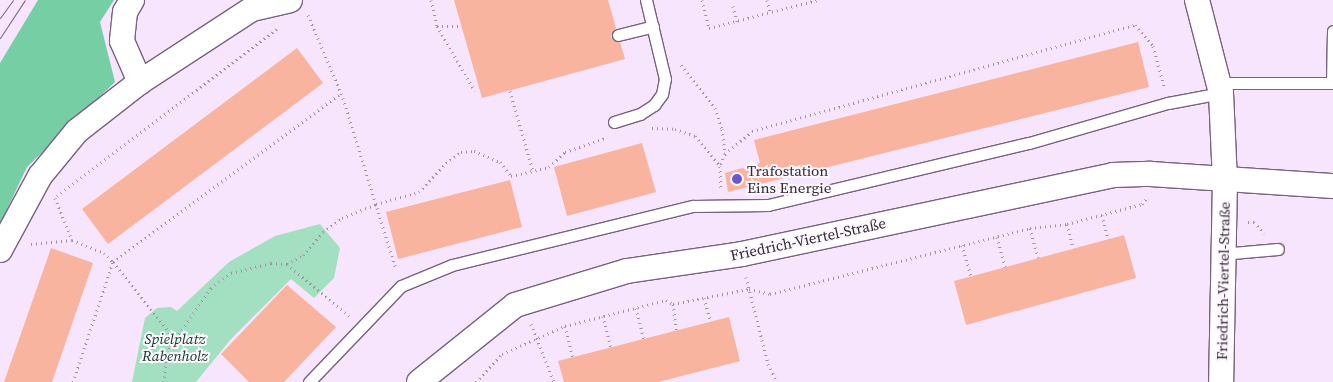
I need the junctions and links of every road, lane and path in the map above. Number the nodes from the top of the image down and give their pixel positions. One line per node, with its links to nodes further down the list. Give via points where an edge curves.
1 (132, 0): 19 (street, via 125,12 122,41)
2 (431, 0): 13 (path)
3 (646, 0): 15 (lane)
4 (702, 0): 12 (path, via 709,28)
5 (767, 0): 11 (path)
6 (817, 0): 8 (path)
7 (1197, 0): 20 (street, Friedrich-Viertel-Straße)
8 (806, 1): 11 (path)
9 (293, 3): 19 (street, via 252,9); 23 (path); 36 (path, via 279,28)
10 (733, 6): 12 (path)
11 (770, 12): 12 (path)
12 (737, 21)
13 (437, 26): 14 (path); 21 (path)
14 (461, 26)
15 (654, 26): 17 (lane); 18 (lane)
16 (1333, 31): 20 (lane, via 1332,83)
17 (618, 35)
18 (659, 46): 25 (lane, via 665,79 662,94 654,105 640,114); 29 (path, via 686,70 715,108)
19 (140, 82): 34 (street, via 77,131)
20 (1220, 88): 24 (lane); 33 (street, Friedrich-Viertel-Straße)
21 (475, 91)
22 (510, 91): 31 (path)
23 (340, 92): 37 (path); 53 (path)
24 (1168, 103): 29 (path, via 1154,46 1135,25 752,131); 38 (lane, via 1029,143 768,204)
25 (614, 122): 28 (path)
26 (646, 128): 30 (path, via 675,129 695,136)
27 (611, 139): 28 (path)
28 (604, 141): 31 (path, via 565,152 549,167)
29 (725, 154): 30 (path)
30 (720, 166): 38 (path)
31 (533, 171): 37 (path, via 511,176 500,162 474,151 461,152 419,192)
32 (1167, 177): 33 (street, Friedrich-Viertel-Straße); 39 (path, via 1142,204); 50 (street, Friedrich-Viertel-Straße, via 1113,175)
33 (1226, 180): 35 (street, Friedrich-Viertel-Straße); 40 (street, Friedrich-Viertel-Straße)
34 (35, 185): 36 (path); 46 (street)
35 (1333, 186)
36 (55, 198): 45 (path)
37 (376, 204): 54 (path, via 337,221 303,255); 57 (path)
38 (721, 205): 57 (lane, via 693,206 452,265)
39 (1102, 215): 41 (path); 44 (path)
40 (1223, 220): 49 (path, via 1254,222); 51 (street, Friedrich-Viertel-Straße)
41 (1067, 224): 42 (path); 48 (path)
42 (1030, 228): 43 (path); 52 (path)
43 (997, 237): 47 (path); 55 (path)
44 (1108, 239)
45 (72, 240): 46 (path, via 28,244); 53 (path, via 104,253)
46 (4, 242)
47 (962, 245): 56 (path); 58 (path, via 770,294)
48 (1074, 248)
49 (1278, 249): 51 (lane)
50 (742, 254): 58 (path); 60 (street, Friedrich-Viertel-Straße, via 627,271)
51 (1221, 254): 80 (street, Friedrich-Viertel-Straße)
52 (1038, 258)
53 (114, 262): 69 (path); 73 (path)
54 (287, 264): 66 (path, via 336,304); 69 (path, via 271,263 224,278 211,288)
55 (1005, 267)
56 (971, 276)
57 (401, 286): 66 (lane)
58 (749, 289): 59 (path); 79 (path, via 768,364)
59 (704, 298): 61 (path); 64 (path)
60 (522, 302): 68 (path); 76 (street, Friedrich-Viertel-Straße)
61 (673, 304): 62 (path, via 666,300); 67 (path)
62 (636, 308): 63 (path); 70 (path)
63 (603, 316): 65 (path); 71 (path)
64 (711, 322)
65 (565, 326): 68 (path); 72 (path)
66 (360, 329): 75 (lane)
67 (676, 330)
68 (536, 336): 77 (path, via 502,354); 78 (path)
69 (175, 338): 74 (path, via 166,358)
70 (644, 339)
71 (610, 348)
72 (573, 357)
73 (73, 382)
74 (164, 382)
75 (309, 382)
76 (419, 382)
77 (476, 382)
78 (554, 382)
79 (777, 382)
80 (1221, 382)

